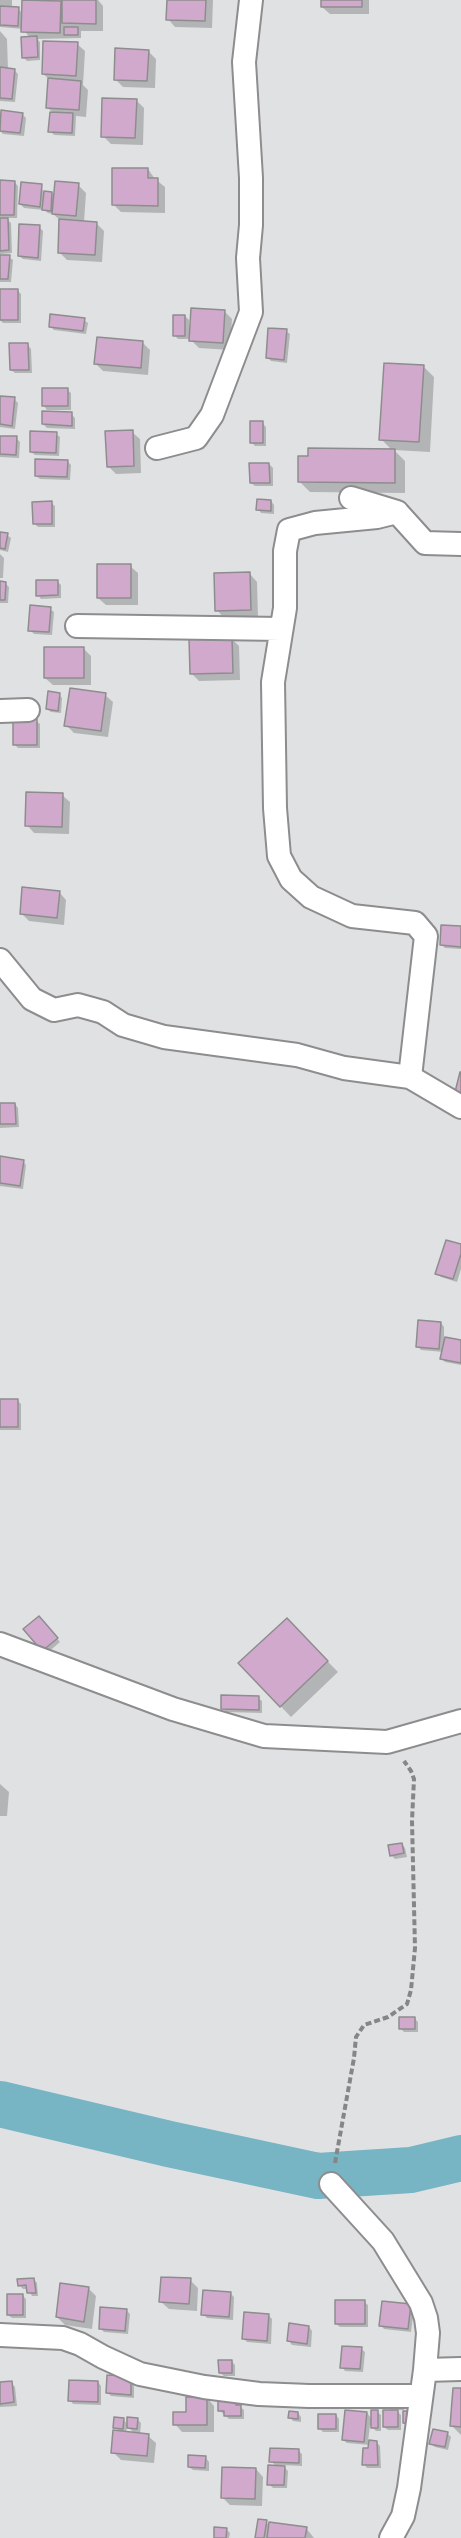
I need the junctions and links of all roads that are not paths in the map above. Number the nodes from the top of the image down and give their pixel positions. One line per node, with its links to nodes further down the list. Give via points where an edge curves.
1 (251, 0): 2 (street, via 244,62 251,178 251,312 212,415 196,438)
2 (157, 448)
3 (351, 498): 4 (street)
4 (397, 512): 5 (street, via 425,543); 7 (street, via 289,530)
5 (461, 544)
6 (77, 626): 7 (street)
7 (281, 629): 11 (street, via 273,682 279,856 291,879 311,897 352,915 415,923 426,936)
8 (28, 710): 9 (street)
9 (0, 711)
10 (0, 960): 11 (street, via 32,999 54,1010 78,1005 104,1012 123,1025 164,1037 297,1055 344,1068)
11 (410, 1077): 12 (street)
12 (461, 1107)
13 (0, 1644): 14 (street, via 173,1709 264,1736 387,1742)
14 (461, 1721)
15 (331, 2184): 18 (street, via 383,2241 421,2303 428,2333)
16 (0, 2336): 19 (street, via 63,2338 140,2374 259,2394)
17 (461, 2369): 18 (street)
18 (425, 2370): 19 (street)
19 (420, 2396): 20 (street, via 409,2488 403,2516)
20 (391, 2538)

